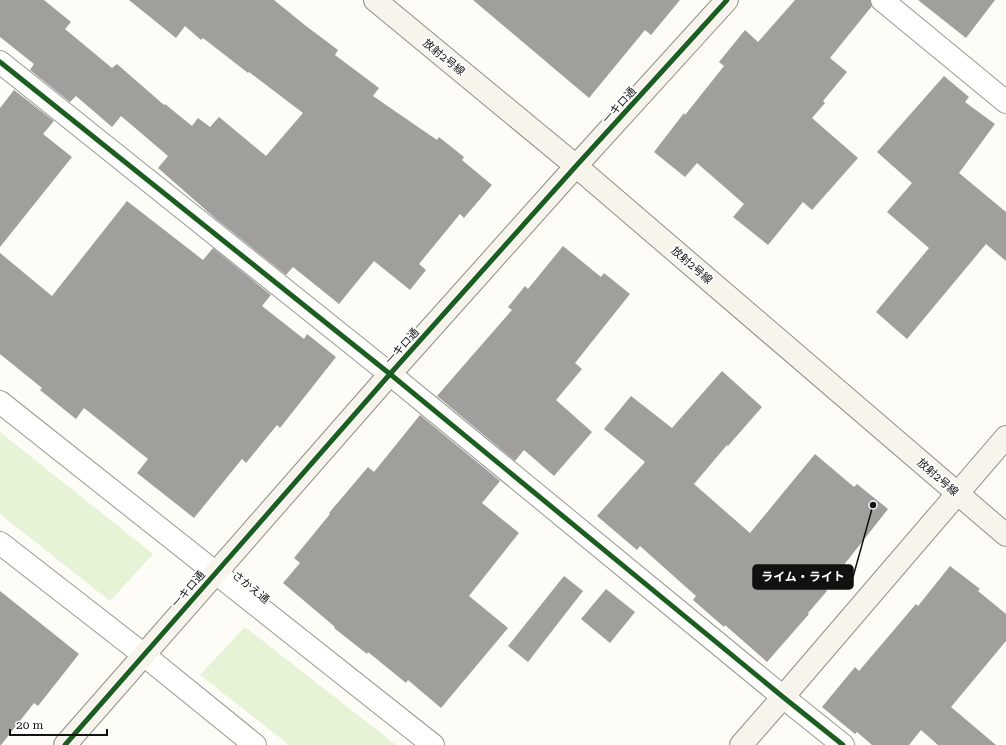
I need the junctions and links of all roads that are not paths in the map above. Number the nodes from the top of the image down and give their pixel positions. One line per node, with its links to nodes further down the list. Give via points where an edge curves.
1 (375, 0): 6 (street, 放射2号線)
2 (727, 0): 6 (street, 一キロ通)
3 (882, 0): 5 (street)
4 (0, 62): 7 (street)
5 (1006, 102)
6 (576, 166): 7 (street, 一キロ通); 10 (street, 放射2号線)
7 (390, 374): 13 (street, 一キロ通); 15 (street)
8 (0, 402): 13 (street, さかえ通)
9 (1006, 437): 10 (street)
10 (958, 494): 11 (street, 放射2号線); 15 (street)
11 (1006, 535)
12 (0, 543): 14 (street)
13 (216, 572): 14 (street, 一キロ通); 18 (street, さかえ通)
14 (144, 656): 16 (street, 一キロ通); 17 (street)
15 (783, 697): 19 (street); 20 (street)
16 (65, 745)
17 (255, 745)
18 (433, 745)
19 (741, 745)
20 (843, 745)

